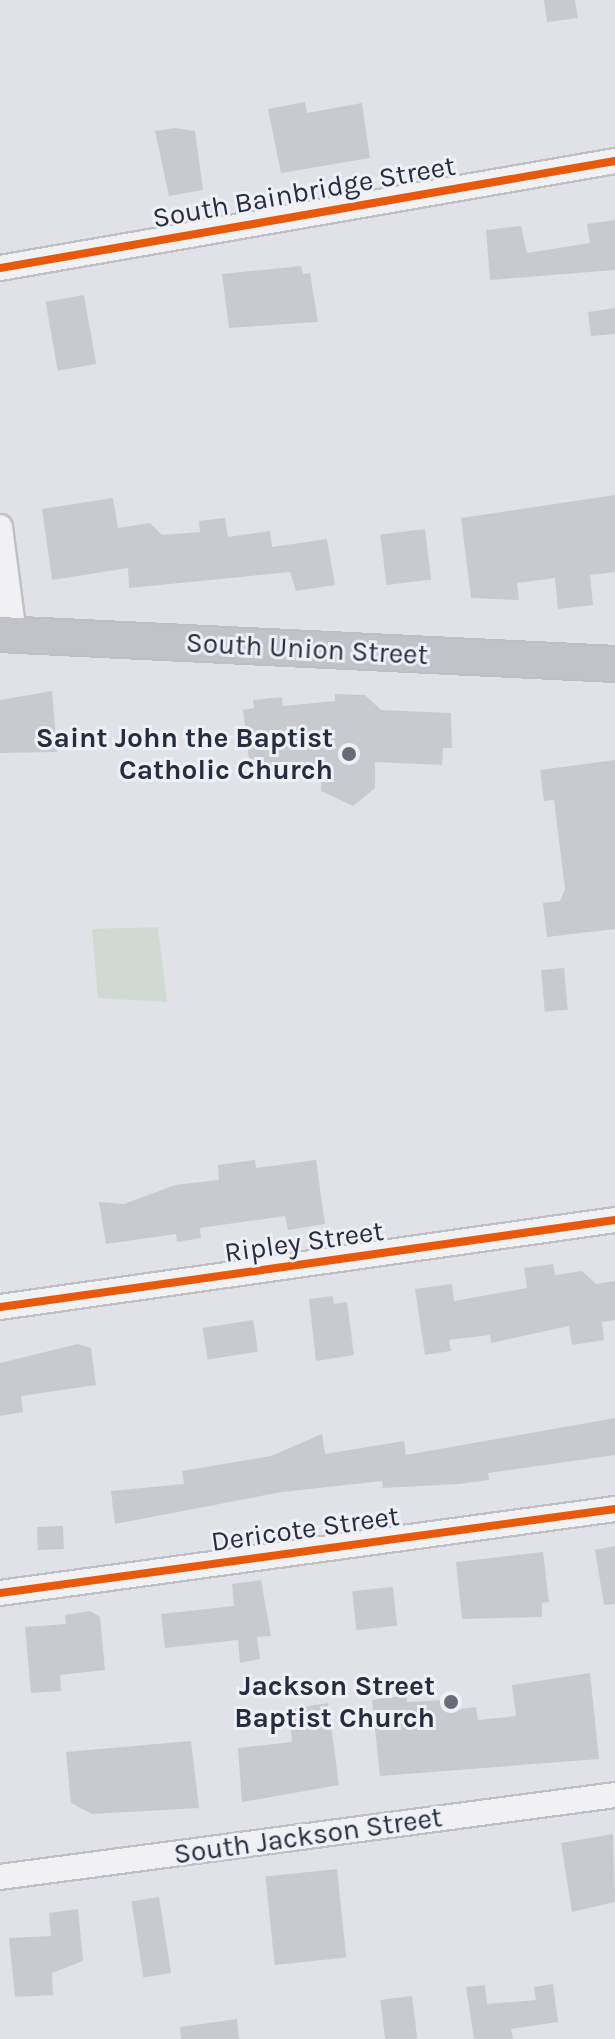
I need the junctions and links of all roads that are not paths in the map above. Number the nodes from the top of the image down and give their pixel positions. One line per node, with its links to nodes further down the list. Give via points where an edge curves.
1 (615, 161): 2 (street, South Bainbridge Street)
2 (0, 268)
3 (0, 527): 4 (street)
4 (7, 635): 5 (main road, South Union Street)
5 (615, 664)
6 (615, 1220): 7 (street, Ripley Street)
7 (0, 1307)
8 (615, 1509): 9 (street, Dericote Street)
9 (0, 1593)
10 (615, 1795): 11 (street, South Jackson Street)
11 (0, 1877)

